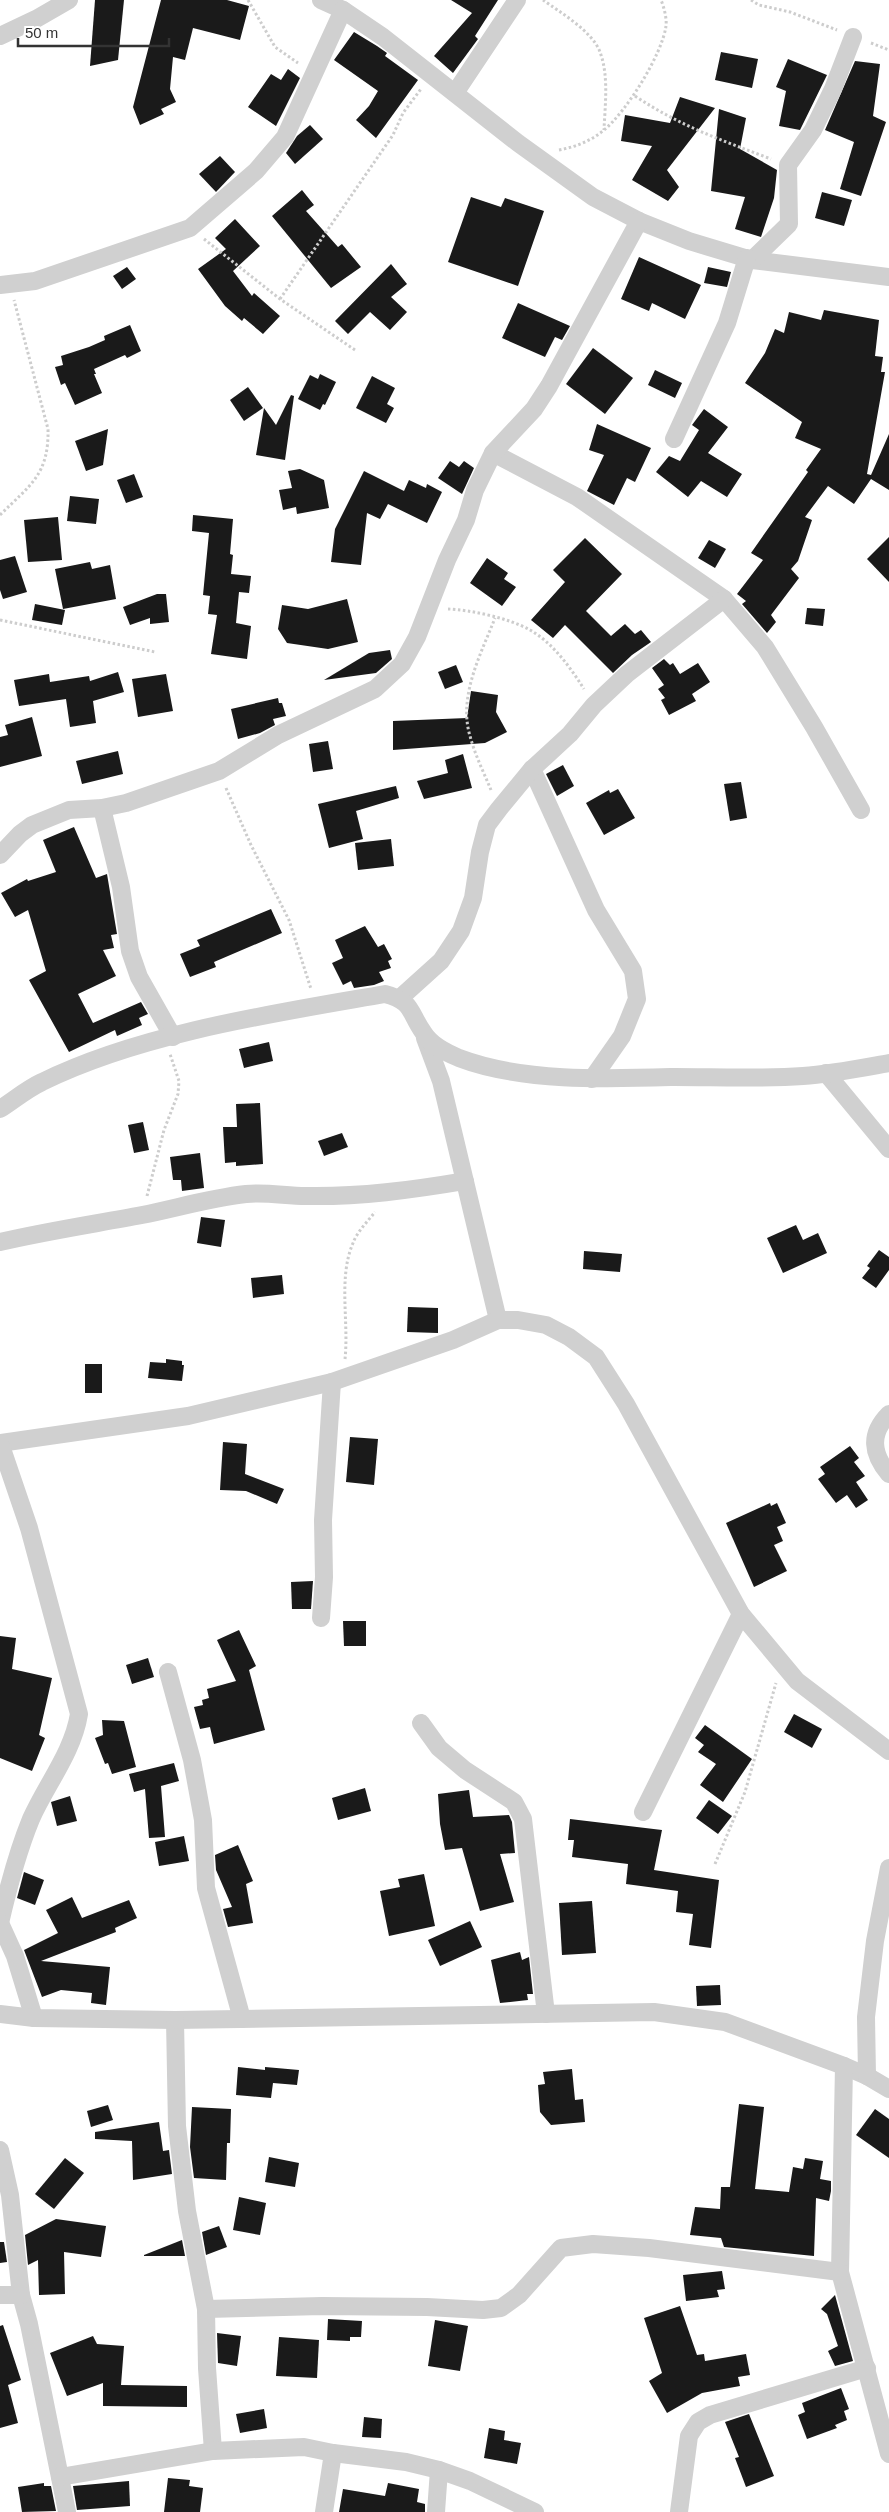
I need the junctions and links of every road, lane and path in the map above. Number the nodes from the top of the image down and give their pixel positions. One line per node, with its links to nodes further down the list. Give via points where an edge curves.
1 (69, 0): 9 (street)
2 (248, 0): 13 (path, via 275,47)
3 (321, 0): 8 (street)
4 (517, 0): 14 (street)
5 (543, 0): 16 (path, via 584,30 600,51 606,84)
6 (662, 0): 15 (path, via 667,25 662,42)
7 (751, 0): 10 (path)
8 (343, 10): 12 (street); 13 (street)
9 (0, 36)
10 (853, 37): 11 (path); 18 (street, via 813,130)
11 (889, 50)
12 (433, 76): 14 (street); 24 (path, via 403,113 393,135)
13 (313, 78): 20 (street, via 285,136 268,158)
14 (455, 93): 17 (street)
15 (634, 96): 16 (path); 18 (path, via 665,116 714,139)
16 (604, 130): 17 (path, via 578,146)
17 (536, 155): 19 (street, via 593,197)
18 (788, 165): 21 (street, via 789,224)
19 (639, 220): 21 (street, via 689,241); 27 (street, via 549,386 534,409)
20 (190, 228): 23 (street, via 35,281); 24 (path)
21 (750, 259): 22 (street); 26 (street, via 727,323)
22 (889, 277)
23 (5, 285): 28 (path, via 46,420 48,451 39,475)
24 (280, 299): 25 (path)
25 (354, 350)
26 (674, 439)
27 (493, 453): 29 (street, via 577,497); 30 (street)
28 (0, 515)
29 (724, 599): 34 (street, via 626,674); 39 (street, via 765,647)
30 (428, 608): 31 (path, via 461,610); 36 (street, via 417,638 402,664 375,689 278,735)
31 (495, 618): 34 (path, via 530,630 566,661); 38 (path, via 467,700 470,735)
32 (0, 620): 33 (path)
33 (155, 652)
34 (594, 704): 35 (street, via 570,734)
35 (532, 769): 38 (street); 47 (street, via 596,910 633,971 637,999 622,1036)
36 (219, 771): 37 (street); 42 (path, via 250,846 289,920)
37 (102, 808): 40 (street, via 69,810 32,825); 44 (street, via 121,887 130,951 139,978)
38 (499, 809): 41 (street, via 487,825 473,898 461,931 441,961)
39 (861, 810)
40 (0, 855)
41 (400, 998): 42 (street, via 385,994); 43 (street, via 408,1004)
42 (316, 1007): 44 (street)
43 (423, 1033): 47 (street, via 437,1048 460,1058 494,1067); 50 (street, via 441,1081)
44 (169, 1038): 48 (street, via 117,1051 76,1068 41,1083); 52 (path, via 179,1081 178,1094 155,1161)
45 (889, 1063): 46 (street)
46 (826, 1073): 47 (street); 49 (street)
47 (592, 1079)
48 (0, 1109)
49 (889, 1149)
50 (465, 1181): 51 (street); 54 (street)
51 (389, 1194): 52 (street, via 305,1196 270,1192 204,1200); 55 (path, via 353,1242 346,1264 347,1342)
52 (144, 1215): 53 (street)
53 (0, 1242)
54 (498, 1320): 55 (street, via 453,1340); 59 (street, via 546,1325 596,1357 626,1404)
55 (338, 1380): 57 (street, via 188,1416); 60 (street, via 323,1520)
56 (889, 1414): 58 (street, via 875,1438 875,1454)
57 (0, 1443): 68 (street, via 29,1528 79,1714 72,1738 31,1819 12,1871)
58 (889, 1474)
59 (741, 1614): 61 (street); 65 (street)
60 (321, 1618)
61 (781, 1663): 64 (street, via 797,1681); 66 (path, via 745,1792)
62 (168, 1672): 73 (street, via 192,1760 201,1811 206,1888)
63 (420, 1723): 70 (street, via 439,1748 459,1765 514,1802 523,1819)
64 (889, 1751)
65 (643, 1812)
66 (715, 1864)
67 (889, 1868): 75 (street, via 875,1941 866,2017)
68 (0, 1923): 71 (street, via 15,1956)
69 (0, 2014): 71 (street)
70 (546, 2014): 73 (street); 74 (street, via 654,2012 725,2022)
71 (34, 2018): 72 (street)
72 (175, 2020): 73 (street); 81 (street, via 177,2126 187,2211)
73 (242, 2020)
74 (844, 2066): 75 (street); 78 (street)
75 (867, 2076): 76 (street)
76 (889, 2089)
77 (0, 2150): 80 (street, via 10,2194)
78 (840, 2272): 81 (street, via 593,2244 561,2248 519,2295 501,2308 322,2306); 82 (street)
79 (0, 2295): 80 (street)
80 (21, 2295): 87 (street)
81 (206, 2309): 83 (street)
82 (867, 2368): 85 (street); 92 (street, via 710,2415 698,2422 689,2436)
83 (213, 2451): 84 (street, via 304,2447); 87 (street)
84 (333, 2453): 86 (street, via 406,2462); 89 (street)
85 (889, 2454)
86 (439, 2470): 90 (street); 91 (street, via 470,2480)
87 (60, 2477): 88 (street)
88 (67, 2512)
89 (324, 2512)
90 (436, 2512)
91 (535, 2512)
92 (679, 2512)

